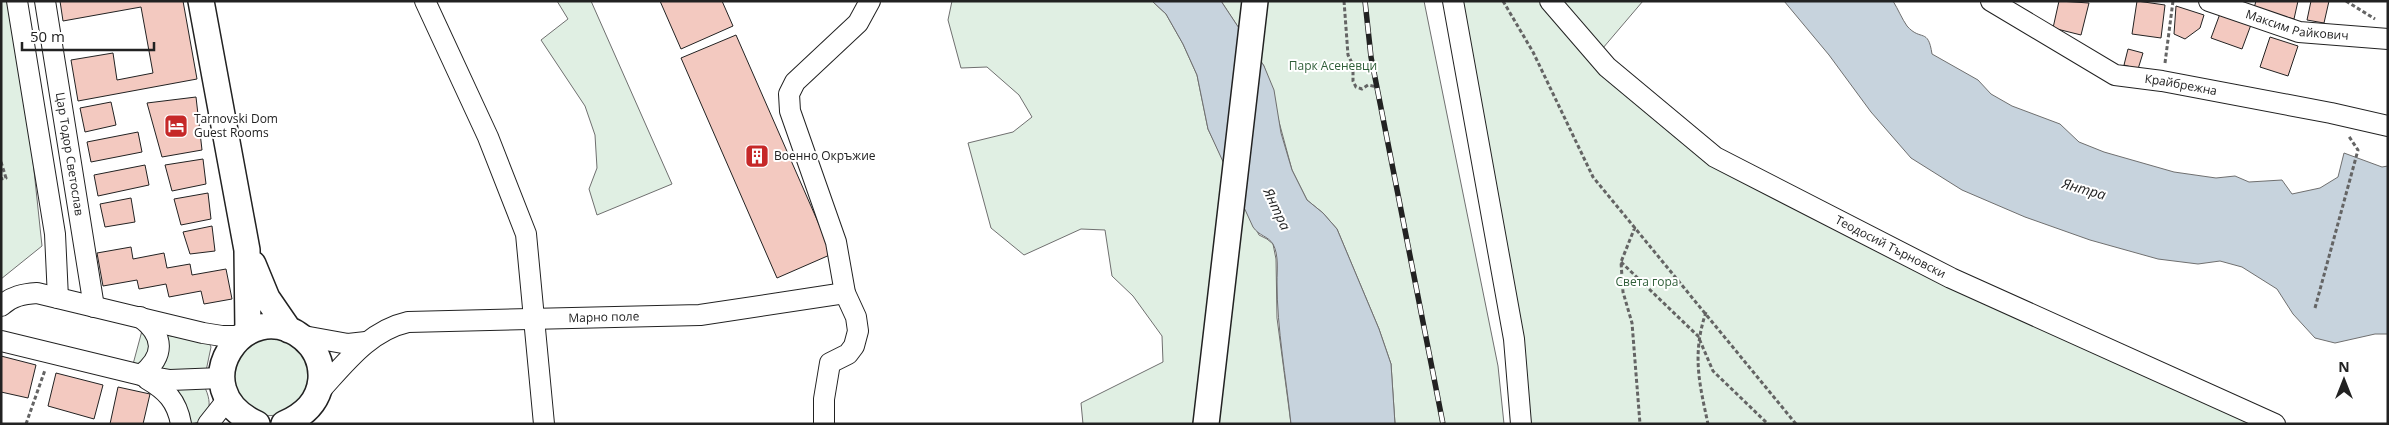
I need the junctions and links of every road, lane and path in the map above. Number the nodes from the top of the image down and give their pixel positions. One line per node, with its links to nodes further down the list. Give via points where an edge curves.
1 (17, 1): 26 (street, via 54,234)
2 (45, 1): 28 (street, Цар Тодор Светослав)
3 (201, 1): 23 (main road)
4 (425, 1): 32 (street, via 488,137 526,234)
5 (870, 1): 25 (street, via 858,23 795,82 789,94 790,111 836,242)
6 (1255, 1): 49 (main road)
7 (1344, 1): 17 (path, via 1353,81 1362,89 1368,85)
8 (1453, 1): 50 (street, via 1514,339)
9 (1502, 1): 22 (path, via 1533,52 1593,176)
10 (1550, 1): 55 (street, Теодосий Търновски, via 1607,67 1715,157 1951,278)
11 (1991, 1): 16 (street, Крайбрежна, via 2116,74)
12 (2173, 1): 16 (path)
13 (2210, 1): 15 (street, Максим Райкович, via 2299,32)
14 (2346, 1): 15 (path)
15 (2384, 31)
16 (2162, 81): 18 (street, Крайбрежна)
17 (1377, 87)
18 (2388, 126)
19 (2358, 150): 29 (path)
20 (1, 162): 21 (path, via 6,178)
21 (1, 179)
22 (1635, 226): 24 (path); 30 (path)
23 (247, 250): 33 (main road, via 267,298); 34 (main road)
24 (1621, 262): 35 (path); 51 (path, via 1623,292 1632,323)
25 (845, 293): 32 (street, Марно поле, via 700,315); 48 (street, via 856,317 858,331 848,354 830,363 824,398)
26 (58, 298): 27 (street, via 37,293 22,294); 28 (street)
27 (1, 306)
28 (94, 306): 31 (street)
29 (2315, 308)
30 (1706, 312): 35 (path); 54 (path)
31 (140, 317): 34 (street, via 203,333 222,336); 39 (street, via 156,333 160,348 154,364)
32 (535, 320): 37 (street, Марно поле, via 408,322 388,328); 47 (street)
33 (294, 332): 34 (main road, via 275,326 261,327); 37 (street, via 348,344); 41 (main road, via 310,344 320,364 321,378)
34 (245, 334): 40 (main road, via 226,354)
35 (1698, 336): 52 (path, via 1698,374); 53 (path, via 1713,371)
36 (1, 341): 38 (street)
37 (366, 342): 41 (street, Марно поле)
38 (52, 353): 39 (street); 43 (path)
39 (141, 375): 40 (street); 44 (street, via 169,395)
40 (224, 389): 42 (main road); 45 (street)
41 (309, 409): 46 (main road)
42 (246, 422)
43 (26, 424)
44 (181, 424)
45 (208, 424)
46 (284, 424)
47 (544, 424)
48 (824, 424)
49 (1206, 424)
50 (1520, 424)
51 (1640, 424)
52 (1708, 424)
53 (1768, 424)
54 (1796, 424)
55 (2276, 424)

